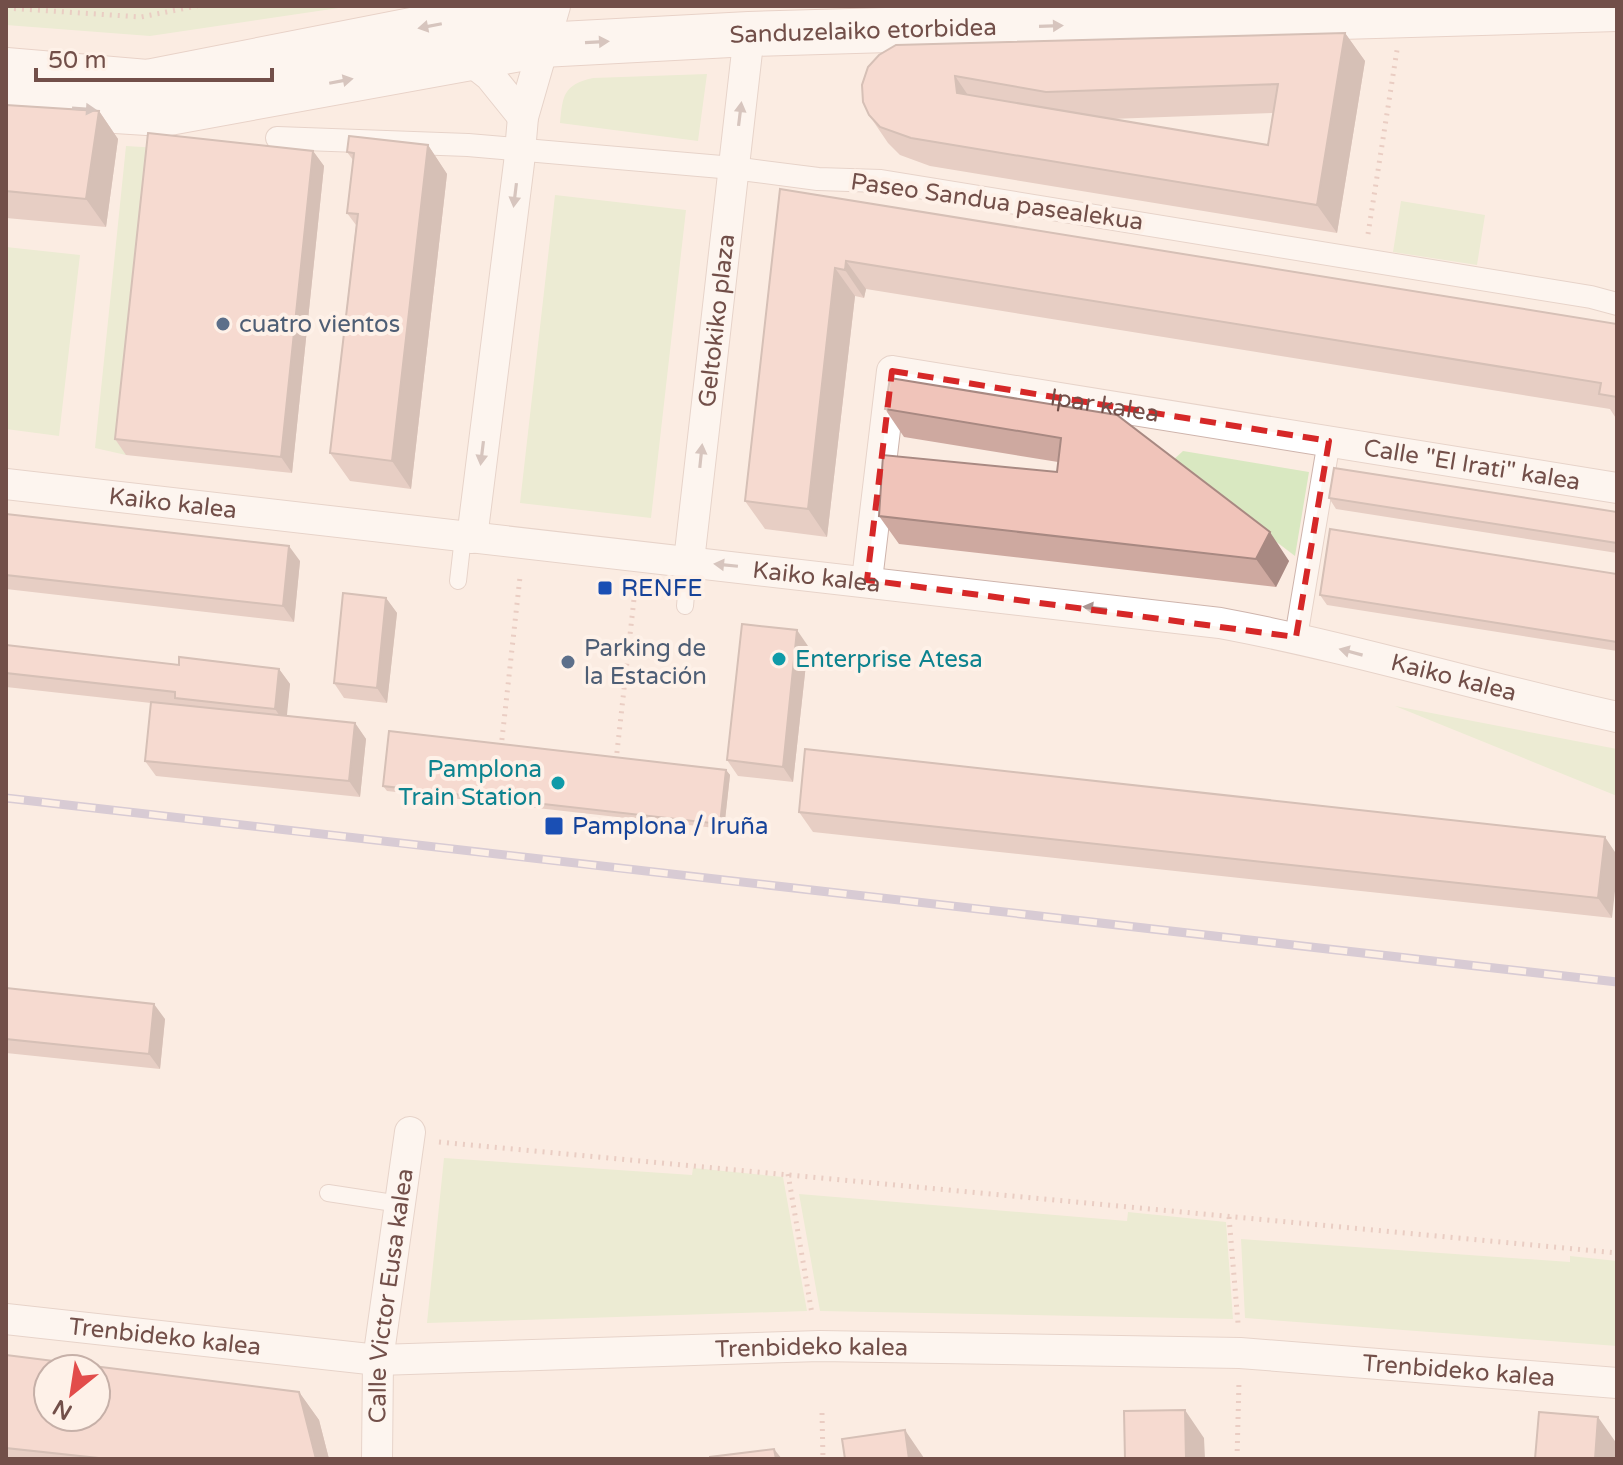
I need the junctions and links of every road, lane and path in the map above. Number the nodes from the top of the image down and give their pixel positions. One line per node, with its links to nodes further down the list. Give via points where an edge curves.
1 (197, 6): 2 (path, via 141,17)
2 (6, 8)
3 (1617, 9): 5 (main road, Sanduzelaiko etorbidea, one-way to 3)
4 (544, 19): 5 (main road, Sanduzelaiko etorbidea, one-way to 5); 7 (main road, Sanduzelaiko etorbidea); 8 (main road, Sanduzelaiko etorbidea, one-way to 8, via 147,82); 10 (street)
5 (749, 34): 13 (street, Geltokiko plaza, one-way to 5)
6 (1400, 38): 14 (path)
7 (466, 57): 9 (main road, Sanduzelaiko etorbidea, one-way to 7, via 163,114); 10 (street, via 490,76)
8 (6, 70)
9 (6, 104)
10 (523, 117): 12 (street)
11 (277, 138): 12 (street, Paseo Sandua pasealekua)
12 (520, 151): 13 (street, Paseo Sandua pasealekua); 19 (street, one-way to 19)
13 (733, 168): 14 (street, Paseo Sandua pasealekua, via 881,181); 20 (street, Geltokiko plaza, one-way to 13)
14 (1364, 259): 15 (street, Paseo Sandua pasealekua)
15 (1617, 304)
16 (1329, 441): 18 (street, Calle "El Irati" kalea); 22 (street, Ipar kalea, via 892,371); 26 (street)
17 (6, 484): 19 (street, Kaiko kalea)
18 (1617, 488)
19 (468, 538): 20 (street, Kaiko kalea); 23 (lane)
20 (689, 561): 22 (street, Kaiko kalea, one-way to 20); 25 (lane, Geltokiko plaza)
21 (520, 577): 28 (path)
22 (867, 580): 26 (street, Kaiko kalea, one-way to 22)
23 (458, 581)
24 (635, 590): 29 (path)
25 (685, 606)
26 (1296, 637): 27 (street, Kaiko kalea, one-way to 26)
27 (1617, 717)
28 (501, 749)
29 (616, 762)
30 (423, 1137): 31 (path); 33 (street, Calle Victor Eusa kalea)
31 (788, 1174): 34 (path); 36 (path)
32 (328, 1193): 33 (lane)
33 (400, 1204): 39 (street, Calle Victor Eusa kalea)
34 (1229, 1217): 35 (path); 38 (path)
35 (1617, 1253)
36 (812, 1314)
37 (6, 1319): 39 (street, Trenbideko kalea)
38 (1240, 1353): 39 (street, Trenbideko kalea, via 820,1346); 40 (street, Trenbideko kalea); 44 (path)
39 (378, 1360): 42 (street, Calle Victor Eusa kalea)
40 (1617, 1383)
41 (822, 1413): 43 (path)
42 (377, 1459)
43 (823, 1459)
44 (1237, 1459)

